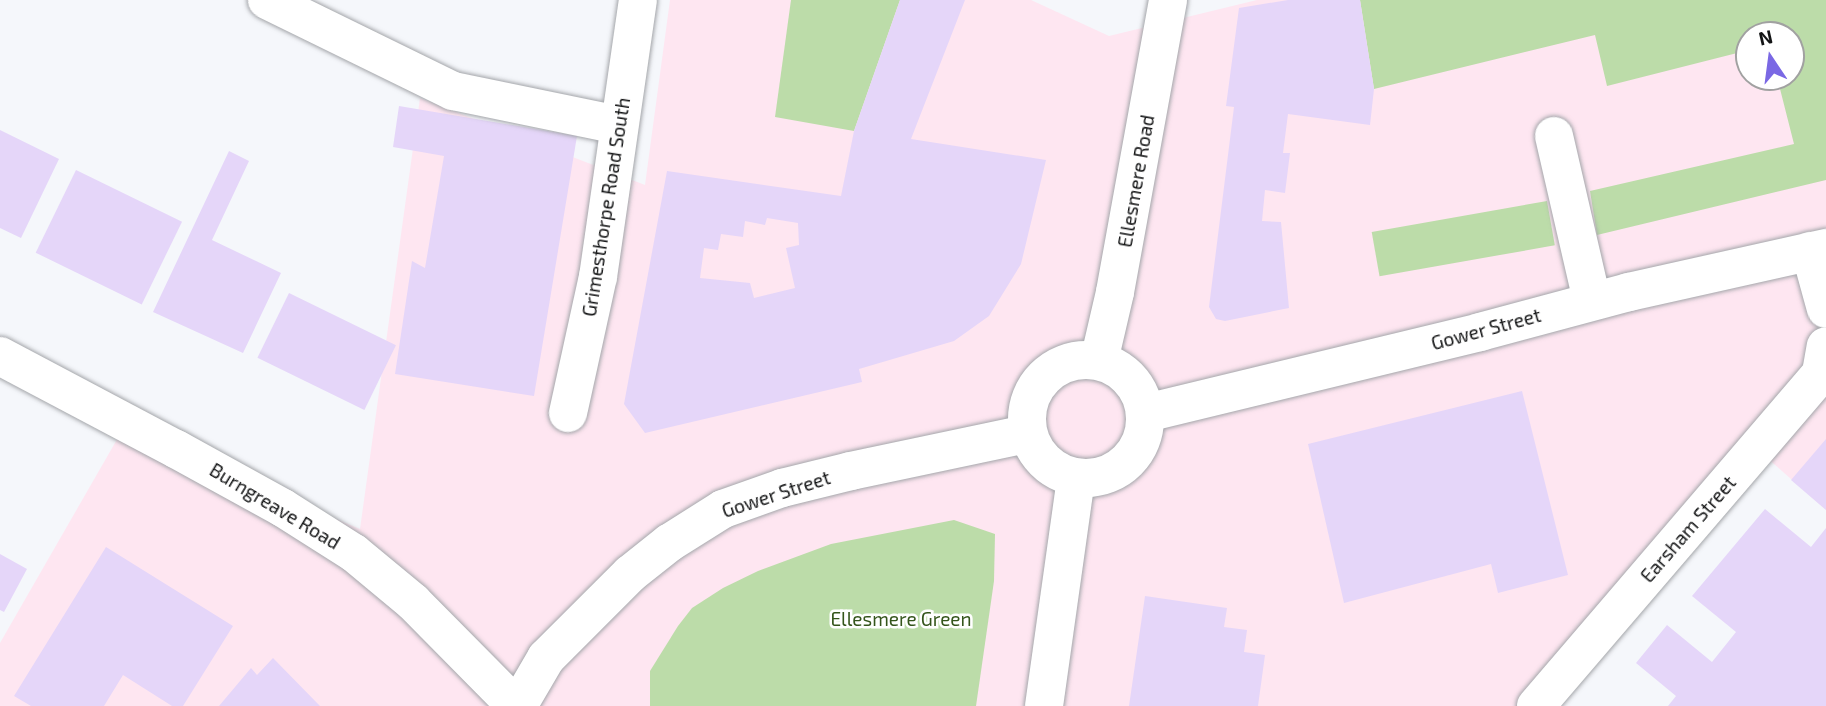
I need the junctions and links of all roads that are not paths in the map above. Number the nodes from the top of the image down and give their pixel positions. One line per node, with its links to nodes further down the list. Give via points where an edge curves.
1 (267, 0): 4 (main road, via 453,91)
2 (638, 0): 4 (main road, Grimesthorpe Road South)
3 (1168, 0): 11 (main road, Ellesmere Road, via 1115,292)
4 (619, 125): 12 (main road, Grimesthorpe Road South, via 598,277)
5 (1555, 136): 8 (main road)
6 (1818, 249): 7 (main road); 8 (main road, Gower Street)
7 (1825, 298)
8 (1592, 301): 13 (main road, Gower Street)
9 (1826, 346): 18 (main road, Earsham Street, via 1821,373)
10 (0, 356): 16 (main road, Burngreave Road, via 283,508 354,553 413,603)
11 (1098, 360): 13 (main road, via 1131,379); 14 (main road, via 1075,360 1040,380 1030,398)
12 (568, 413)
13 (1146, 413): 15 (main road, via 1144,435 1118,470 1098,478)
14 (1027, 434): 15 (main road, via 1037,454 1054,470); 16 (main road, Gower Street, via 782,488 723,509 668,543 630,574 546,658)
15 (1076, 478): 17 (main road)
16 (517, 706)
17 (1044, 706)
18 (1536, 706)

